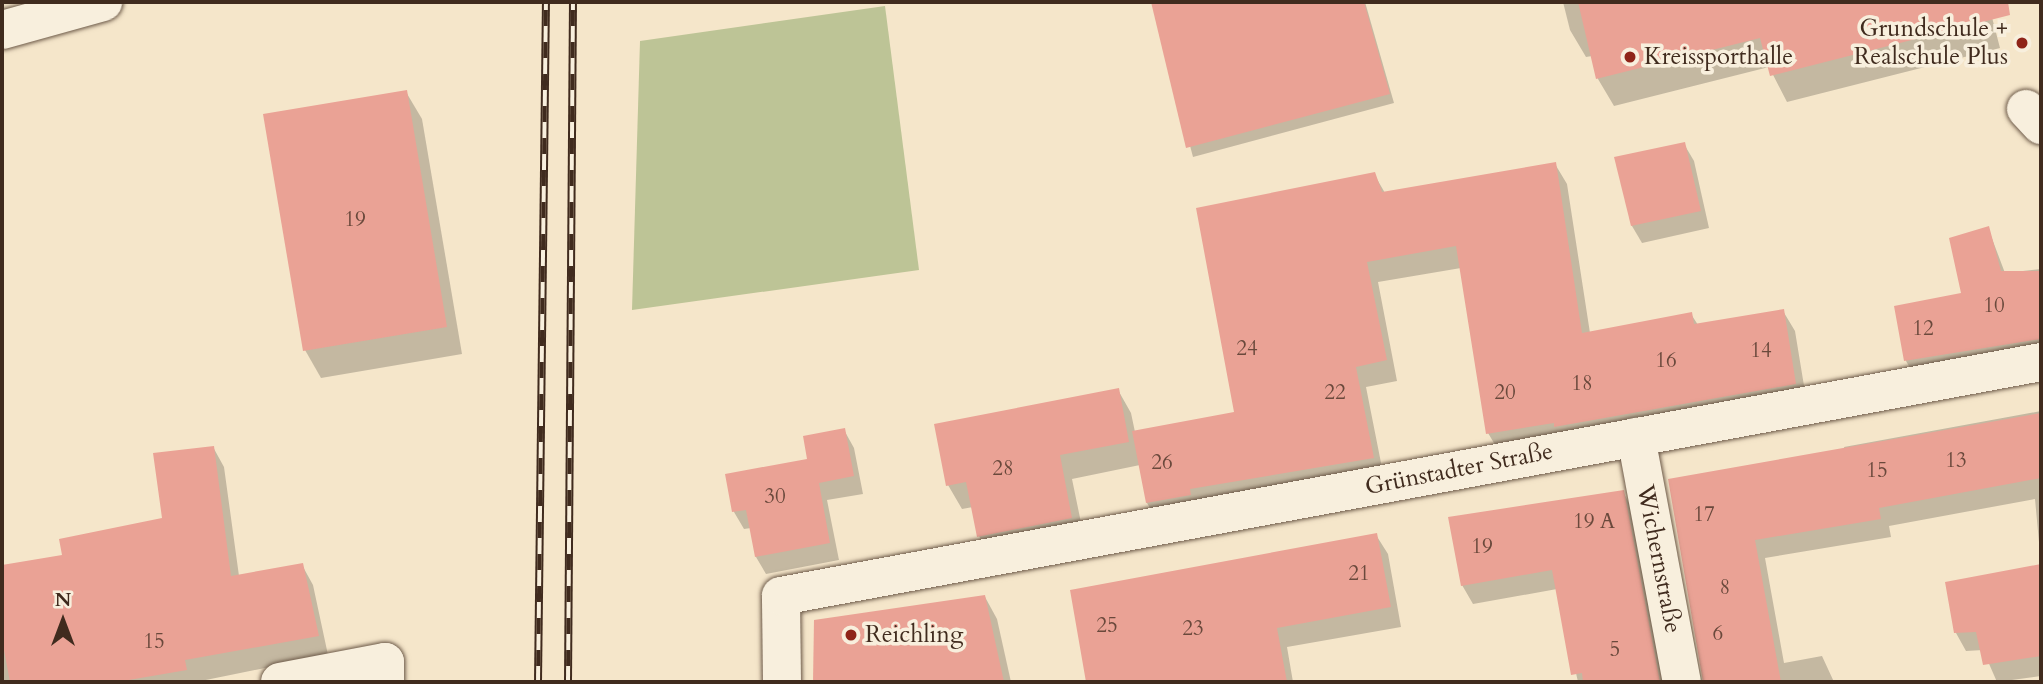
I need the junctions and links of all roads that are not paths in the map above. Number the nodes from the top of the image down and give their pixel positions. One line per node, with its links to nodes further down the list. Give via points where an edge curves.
1 (103, 2): 2 (street)
2 (2, 30)
3 (2041, 362): 4 (street, Grünstadter Straße)
4 (1636, 437): 7 (street, Grünstadter Straße, via 781,596); 8 (street, Wichernstraße)
5 (280, 682): 6 (street, via 385,662)
6 (386, 682)
7 (782, 682)
8 (1682, 682)

